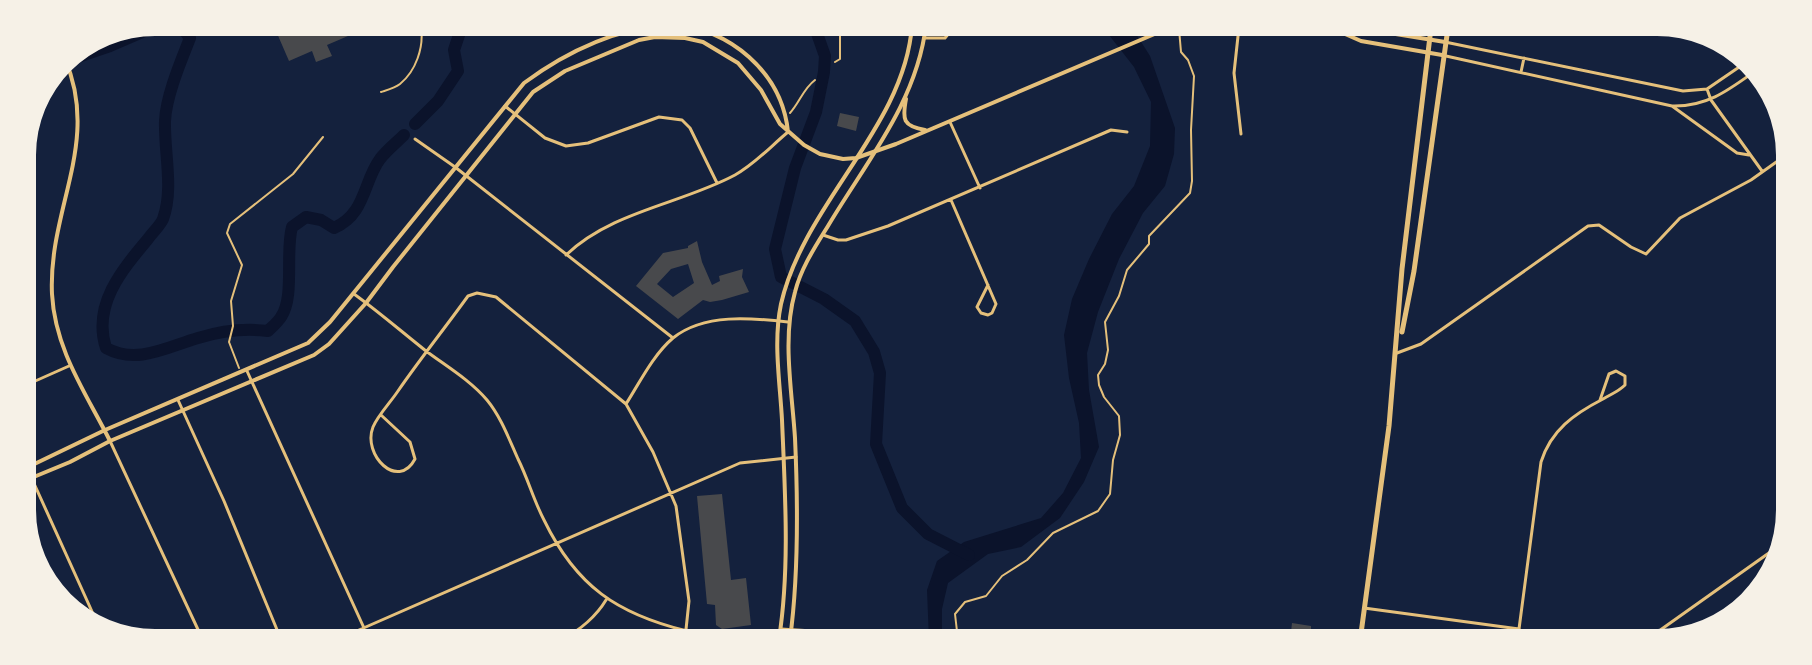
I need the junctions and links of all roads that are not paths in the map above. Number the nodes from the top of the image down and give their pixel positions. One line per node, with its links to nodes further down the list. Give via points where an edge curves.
1 (615, 36): 24 (street, via 560,58 524,83)
2 (716, 36): 29 (street, via 746,54 768,78)
3 (910, 36): 35 (street, via 898,85)
4 (947, 36): 11 (street)
5 (1148, 36): 27 (street)
6 (1238, 36): 31 (street, via 1234,73)
7 (1348, 36): 14 (street)
8 (1410, 36): 12 (street)
9 (1430, 36): 12 (main road)
10 (1446, 36): 13 (main road)
11 (924, 38): 22 (street)
12 (1429, 39): 13 (street); 14 (main road)
13 (1445, 42): 15 (main road); 16 (street)
14 (1427, 52): 15 (street); 52 (main road)
15 (1442, 55): 19 (street); 52 (main road, via 1414,271)
16 (1524, 58): 19 (street); 21 (street, via 1676,91)
17 (1738, 67): 21 (street)
18 (70, 72): 53 (street, via 78,139 52,273 55,315)
19 (1521, 72): 25 (street)
20 (1747, 76): 23 (street)
21 (1707, 89): 23 (street)
22 (906, 99): 28 (street, via 906,123); 33 (street)
23 (1711, 100): 25 (street); 34 (street)
24 (505, 106): 26 (street); 37 (street)
25 (1672, 106): 34 (street, via 1737,153)
26 (515, 114): 29 (street, via 533,92 565,71 639,40 672,37 703,42 738,63); 39 (street); 40 (street, via 545,138 566,146 659,117 682,120)
27 (950, 121): 28 (street); 41 (street)
28 (927, 131): 33 (street)
29 (788, 132): 35 (street, via 812,151); 40 (street, via 747,167)
30 (1127, 132): 41 (street, via 1111,130)
31 (1241, 134)
32 (415, 139): 37 (street)
33 (875, 151): 35 (street); 43 (street)
34 (1749, 155): 38 (street)
35 (856, 158): 48 (street, via 793,268)
36 (1776, 162): 38 (street)
37 (455, 167): 39 (street); 46 (street)
38 (1762, 171): 52 (street, via 1680,218 1646,254 1599,225 1588,226 1421,344)
39 (465, 176): 44 (street); 47 (street)
40 (717, 183): 44 (street, via 607,227)
41 (980, 188): 42 (street)
42 (951, 200): 43 (street, via 846,240); 45 (street)
43 (823, 235): 49 (street, via 802,274)
44 (565, 256): 50 (street)
45 (988, 285): 45 (street, via 977,307 988,315 996,307)
46 (353, 294): 47 (street); 54 (street, via 308,343)
47 (366, 303): 51 (street); 56 (street, via 314,355)
48 (779, 321): 49 (street); 50 (street, via 716,321); 65 (street)
49 (790, 322): 64 (street)
50 (673, 338): 59 (street)
51 (426, 351): 59 (street, via 468,296 486,294); 61 (street); 70 (street, via 465,379 500,418)
52 (1397, 353): 73 (main road)
53 (69, 366): 55 (street); 62 (street)
54 (247, 371): 56 (street); 57 (street)
55 (36, 381)
56 (252, 383): 60 (street); 75 (street)
57 (178, 400): 60 (street); 62 (street)
58 (1600, 400): 58 (street, via 1620,390 1625,376 1609,374); 84 (street, via 1555,431 1547,443)
59 (626, 404): 69 (street)
60 (183, 412): 63 (street); 78 (street)
61 (381, 415): 61 (street, via 370,438 378,462 395,472 411,467 415,459 410,442)
62 (105, 430): 63 (street); 66 (street)
63 (110, 441): 67 (street); 77 (street)
64 (796, 457): 65 (street); 82 (street)
65 (784, 458): 69 (street, via 740,463); 76 (street)
66 (36, 464)
67 (36, 475)
68 (36, 486): 74 (street)
69 (670, 495): 70 (street); 81 (street, via 689,601)
70 (557, 544): 72 (street); 75 (street)
71 (1768, 554): 85 (street)
72 (606, 600): 79 (street); 80 (street)
73 (1364, 608): 83 (main road); 84 (street)
74 (92, 611)
75 (364, 628)
76 (780, 628): 82 (street)
77 (198, 629)
78 (277, 629)
79 (577, 629)
80 (680, 629)
81 (687, 629)
82 (792, 629)
83 (1361, 629)
84 (1519, 629)
85 (1662, 629)

